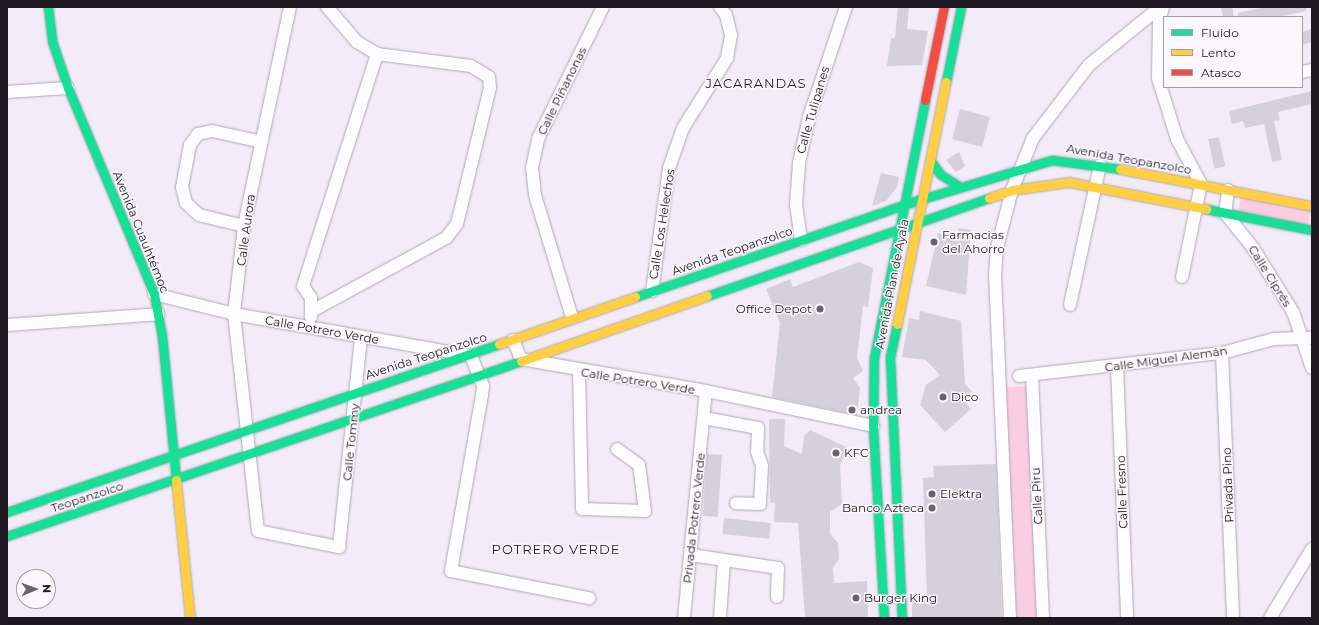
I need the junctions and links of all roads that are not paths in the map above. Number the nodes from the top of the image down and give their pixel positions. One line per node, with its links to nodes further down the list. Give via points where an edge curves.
1 (48, 7): 12 (main road, Avenida Cuauhtémoc, via 52,41)
2 (290, 7): 14 (street, Calle Aurora)
3 (328, 7): 11 (street, via 357,42)
4 (604, 7): 42 (street, Calle Piñanonas, via 538,139 532,168 535,196)
5 (720, 7): 36 (street, Calle Los Helechos, via 726,15 731,35 727,58 684,128 669,168)
6 (846, 7): 32 (street, Calle Tulipanes, via 809,117 798,163 796,206)
7 (944, 7): 24 (main road, Avenida Plan de Ayala)
8 (961, 7): 15 (main road, Avenida Plan de Ayala)
9 (1160, 7): 17 (street, via 1079,77 1033,138)
10 (1163, 7): 18 (street, via 1159,22 1158,78 1177,139)
11 (377, 54): 39 (street, via 303,286); 39 (street, via 471,66 489,77 490,88 457,224 446,238)
12 (68, 88): 13 (street); 37 (main road, Avenida Cuauhtémoc)
13 (7, 92)
14 (262, 142): 29 (street, Calle Aurora); 29 (street, via 212,131 198,134 190,145 182,187 186,203 199,215)
15 (930, 160): 20 (main road, via 940,174); 23 (main road, Avenida Plan de Ayala)
16 (1100, 165): 17 (main road, Avenida Teopanzolco, via 1052,160); 18 (main road, Avenida Teopanzolco); 19 (street)
17 (1020, 167): 20 (main road, Avenida Teopanzolco); 21 (street)
18 (1201, 184): 22 (main road, Avenida Teopanzolco); 26 (street)
19 (1096, 186): 21 (main road, via 1069,182); 26 (main road); 38 (street)
20 (960, 187): 23 (main road, Avenida Teopanzolco)
21 (1012, 190): 28 (main road); 81 (street, via 997,248 994,276)
22 (1228, 190): 25 (main road, Avenida Teopanzolco); 27 (street)
23 (922, 199): 24 (main road, Avenida Teopanzolco); 28 (main road, Avenida Plan de Ayala)
24 (905, 204): 30 (main road, Avenida Plan de Ayala); 32 (main road, Avenida Teopanzolco)
25 (1312, 206)
26 (1198, 208): 27 (main road); 34 (street)
27 (1225, 213): 31 (main road); 46 (street, Calle Ciprés, via 1274,280)
28 (917, 222): 30 (main road); 80 (main road, Avenida Plan de Ayala, via 890,357)
29 (244, 226): 41 (street, Calle Aurora)
30 (900, 229): 35 (main road); 61 (main road, Avenida Plan de Ayala, via 874,352)
31 (1312, 230)
32 (801, 240): 33 (main road, Avenida Teopanzolco)
33 (719, 269): 35 (main road); 36 (main road, Avenida Teopanzolco)
34 (1182, 277)
35 (728, 289): 50 (main road)
36 (652, 291): 42 (main road, Avenida Teopanzolco)
37 (154, 294): 40 (main road, Avenida Cuauhtémoc); 41 (street, Calle Potrero Verde)
38 (1070, 305)
39 (312, 311): 44 (street)
40 (159, 314): 43 (street); 64 (main road, Avenida Cuauhtémoc)
41 (234, 314): 44 (street, Calle Potrero Verde); 62 (street, Calle Aurora)
42 (572, 317): 47 (main road, Avenida Teopanzolco)
43 (7, 325)
44 (310, 327): 45 (street, Calle Potrero Verde)
45 (361, 337): 49 (street, Calle Potrero Verde); 57 (street, Calle Tommy)
46 (1308, 338): 48 (street, Calle Miguel Alemán, via 1274,339); 52 (street, Calle Ciprés)
47 (513, 340): 49 (main road, Avenida Teopanzolco); 50 (street)
48 (1222, 353): 51 (street, Calle Miguel Alemán); 84 (street, Privada Pino)
49 (471, 356): 54 (street); 57 (main road, Avenida Teopanzolco)
50 (522, 360): 53 (street, Calle Potrero Verde); 54 (main road)
51 (1117, 366): 55 (street, Calle Miguel Alemán); 83 (street, Calle Fresno)
52 (1312, 368)
53 (579, 372): 58 (street, Calle Potrero Verde); 63 (street, via 582,509 645,511 640,465)
54 (478, 374): 60 (main road); 75 (street, via 482,395 451,571)
55 (1032, 375): 56 (street, Calle Miguel Alemán); 82 (street, Calle Piru)
56 (1019, 376)
57 (356, 390): 60 (street, Calle Tommy); 62 (main road, Avenida Teopanzolco)
58 (706, 391): 59 (street, Calle Potrero Verde); 61 (street, Calle Potrero Verde)
59 (704, 418): 67 (street, via 758,428 757,452 762,466 760,504); 72 (street, Privada Potrero Verde)
60 (353, 420): 65 (main road); 70 (street, Calle Tommy)
61 (873, 426): 79 (main road, Avenida Plan de Ayala)
62 (246, 427): 64 (main road, Avenida Teopanzolco); 65 (street, Calle Aurora)
63 (617, 449)
64 (171, 454): 66 (main road, Avenida Cuauhtémoc); 68 (main road, Teopanzolco)
65 (250, 456): 66 (main road); 70 (street, Calle Aurora, via 258,531)
66 (175, 481): 69 (main road, Teopanzolco); 76 (main road, Avenida Cuauhtémoc)
67 (736, 503)
68 (7, 512)
69 (7, 536)
70 (339, 547)
71 (1312, 549): 85 (street)
72 (691, 555): 73 (street); 77 (street, Privada Potrero Verde)
73 (724, 561): 74 (street, via 778,568); 78 (street)
74 (777, 597)
75 (589, 598)
76 (190, 618)
77 (684, 618)
78 (720, 618)
79 (884, 618)
80 (902, 618)
81 (1010, 618)
82 (1043, 618)
83 (1127, 618)
84 (1233, 618)
85 (1270, 618)

